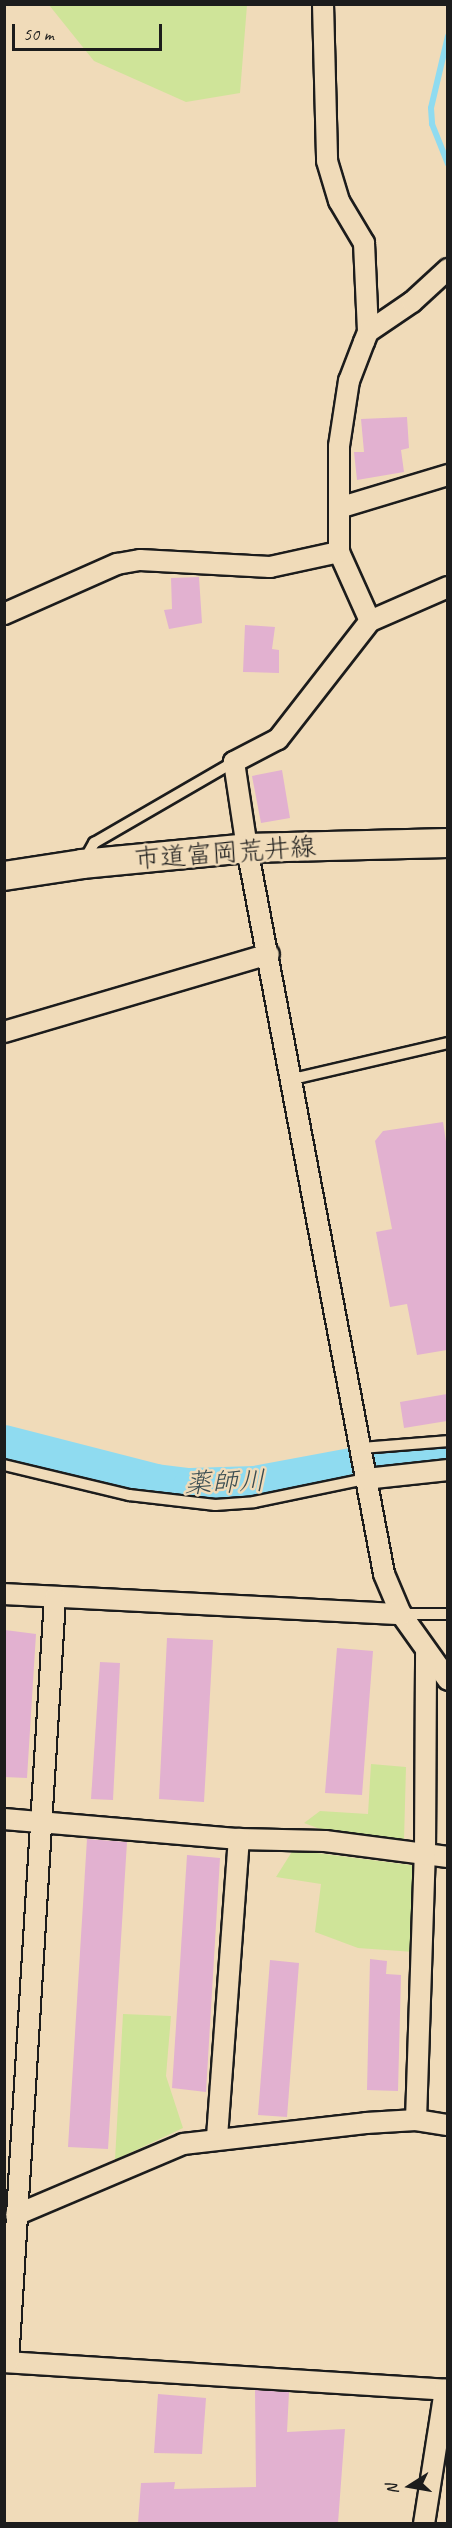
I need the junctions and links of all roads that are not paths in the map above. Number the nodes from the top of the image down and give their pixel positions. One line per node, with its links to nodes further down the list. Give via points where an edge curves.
1 (323, 4): 3 (street, via 327,161 339,201 364,243)
2 (447, 269): 3 (street, via 412,302)
3 (368, 332): 5 (street, via 349,381 342,423)
4 (447, 475): 5 (street)
5 (342, 507): 6 (street)
6 (339, 552): 8 (street, via 270,567 140,560 117,564); 9 (street)
7 (447, 588): 9 (street)
8 (4, 614)
9 (370, 621): 10 (street, via 278,740)
10 (234, 762): 12 (street); 13 (lane, via 93,843)
11 (447, 843): 12 (street, 市道富岡荒井線)
12 (247, 848): 13 (street, 市道富岡荒井線); 15 (street)
13 (82, 864): 14 (street, 市道富岡荒井線)
14 (4, 876)
15 (269, 954): 16 (street); 18 (street)
16 (4, 1032)
17 (447, 1044): 18 (lane)
18 (293, 1079): 20 (street)
19 (447, 1441): 20 (lane)
20 (360, 1448): 23 (street)
21 (4, 1466): 23 (lane, via 129,1495 215,1505 254,1502)
22 (447, 1470): 23 (street)
23 (365, 1479): 26 (street, via 384,1574)
24 (4, 1594): 25 (street)
25 (55, 1597): 26 (street); 31 (street)
26 (401, 1614): 27 (lane); 28 (street)
27 (447, 1614)
28 (426, 1651): 29 (street); 33 (street)
29 (447, 1680)
30 (4, 1819): 31 (street)
31 (41, 1821): 32 (street); 38 (street)
32 (239, 1839): 33 (street, via 325,1840); 37 (street)
33 (425, 1855): 34 (street); 35 (street)
34 (447, 1857)
35 (416, 2120): 36 (street); 37 (street)
36 (447, 2125)
37 (217, 2138): 38 (street, via 183,2144)
38 (16, 2216): 39 (street)
39 (6, 2362): 40 (street)
40 (446, 2390): 41 (street)
41 (424, 2523)

